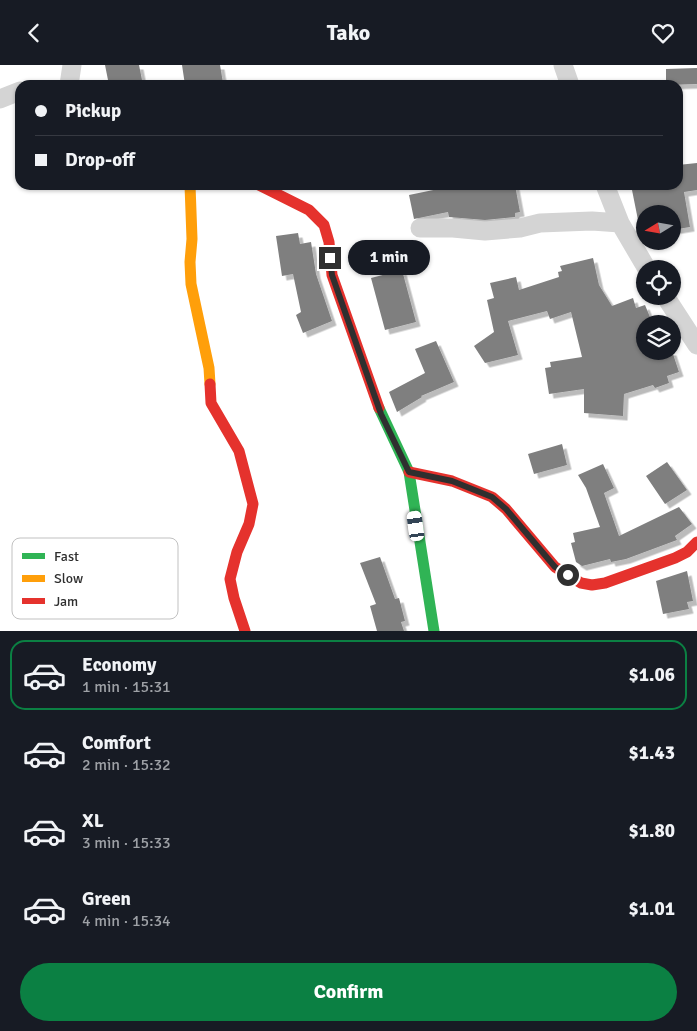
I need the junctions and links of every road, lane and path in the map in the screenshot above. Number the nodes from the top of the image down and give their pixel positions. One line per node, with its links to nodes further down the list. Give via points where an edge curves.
1 (72, 65): 3 (street)
2 (562, 65): 4 (street)
3 (70, 80)
4 (568, 80)
5 (15, 93): 6 (street)
6 (0, 99)
7 (190, 190): 17 (street, via 191,284 209,368 212,403 239,451 253,505 230,579)
8 (269, 190): 15 (street, via 309,210 324,225 332,275 345,314 381,414)
9 (607, 190): 10 (street)
10 (620, 223): 11 (street, via 540,223 485,231); 12 (street)
11 (420, 228)
12 (642, 260)
13 (671, 305): 14 (street)
14 (697, 345)
15 (409, 472): 16 (street, via 452,481 492,497 555,567 581,583 605,583 675,558); 18 (street)
16 (697, 542)
17 (245, 631)
18 (434, 631)

